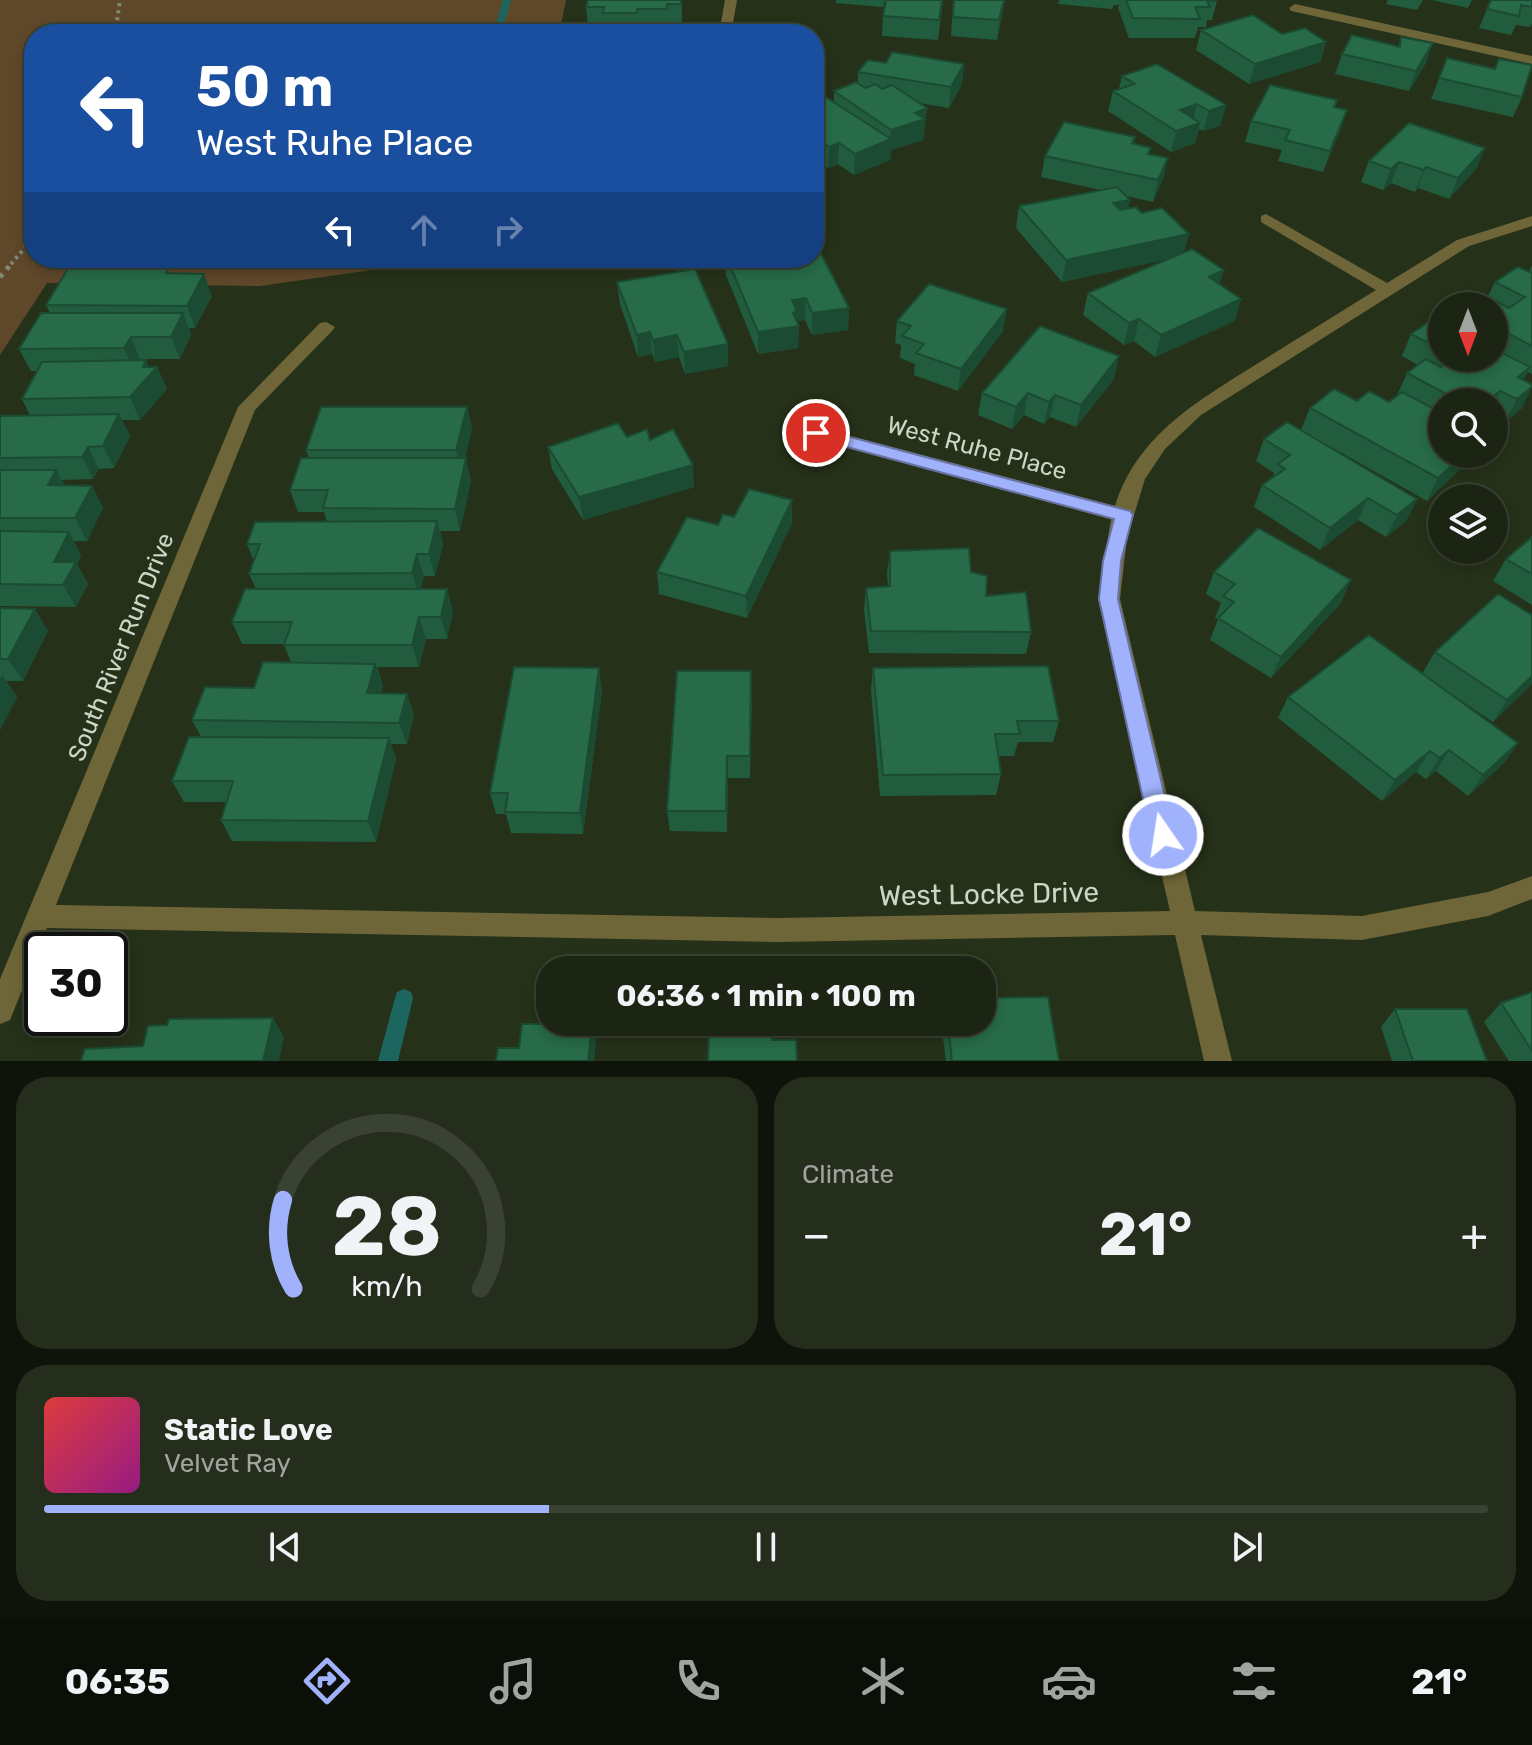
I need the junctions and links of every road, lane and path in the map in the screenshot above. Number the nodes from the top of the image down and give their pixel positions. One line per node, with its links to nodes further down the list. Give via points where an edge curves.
1 (120, 0): 4 (path)
2 (731, 0): 5 (street)
3 (1295, 8): 6 (street)
4 (116, 24)
5 (727, 24)
6 (1532, 60)
7 (1266, 219): 11 (street)
8 (1532, 221): 11 (street, via 1463,243)
9 (24, 249): 10 (path)
10 (0, 277)
11 (1387, 290): 14 (street, via 1195,411 1157,447 1133,485)
12 (326, 327): 16 (street, South River Run Drive, via 247,407)
13 (816, 433): 14 (street, West Ruhe Place)
14 (1124, 515): 17 (street, via 1109,599)
15 (1532, 887): 17 (street, West Locke Drive, via 1488,904 1362,928)
16 (39, 916): 17 (street, West Locke Drive, via 779,930); 18 (street, South River Run Drive)
17 (1184, 923): 19 (street)
18 (0, 1011)
19 (1218, 1061)

